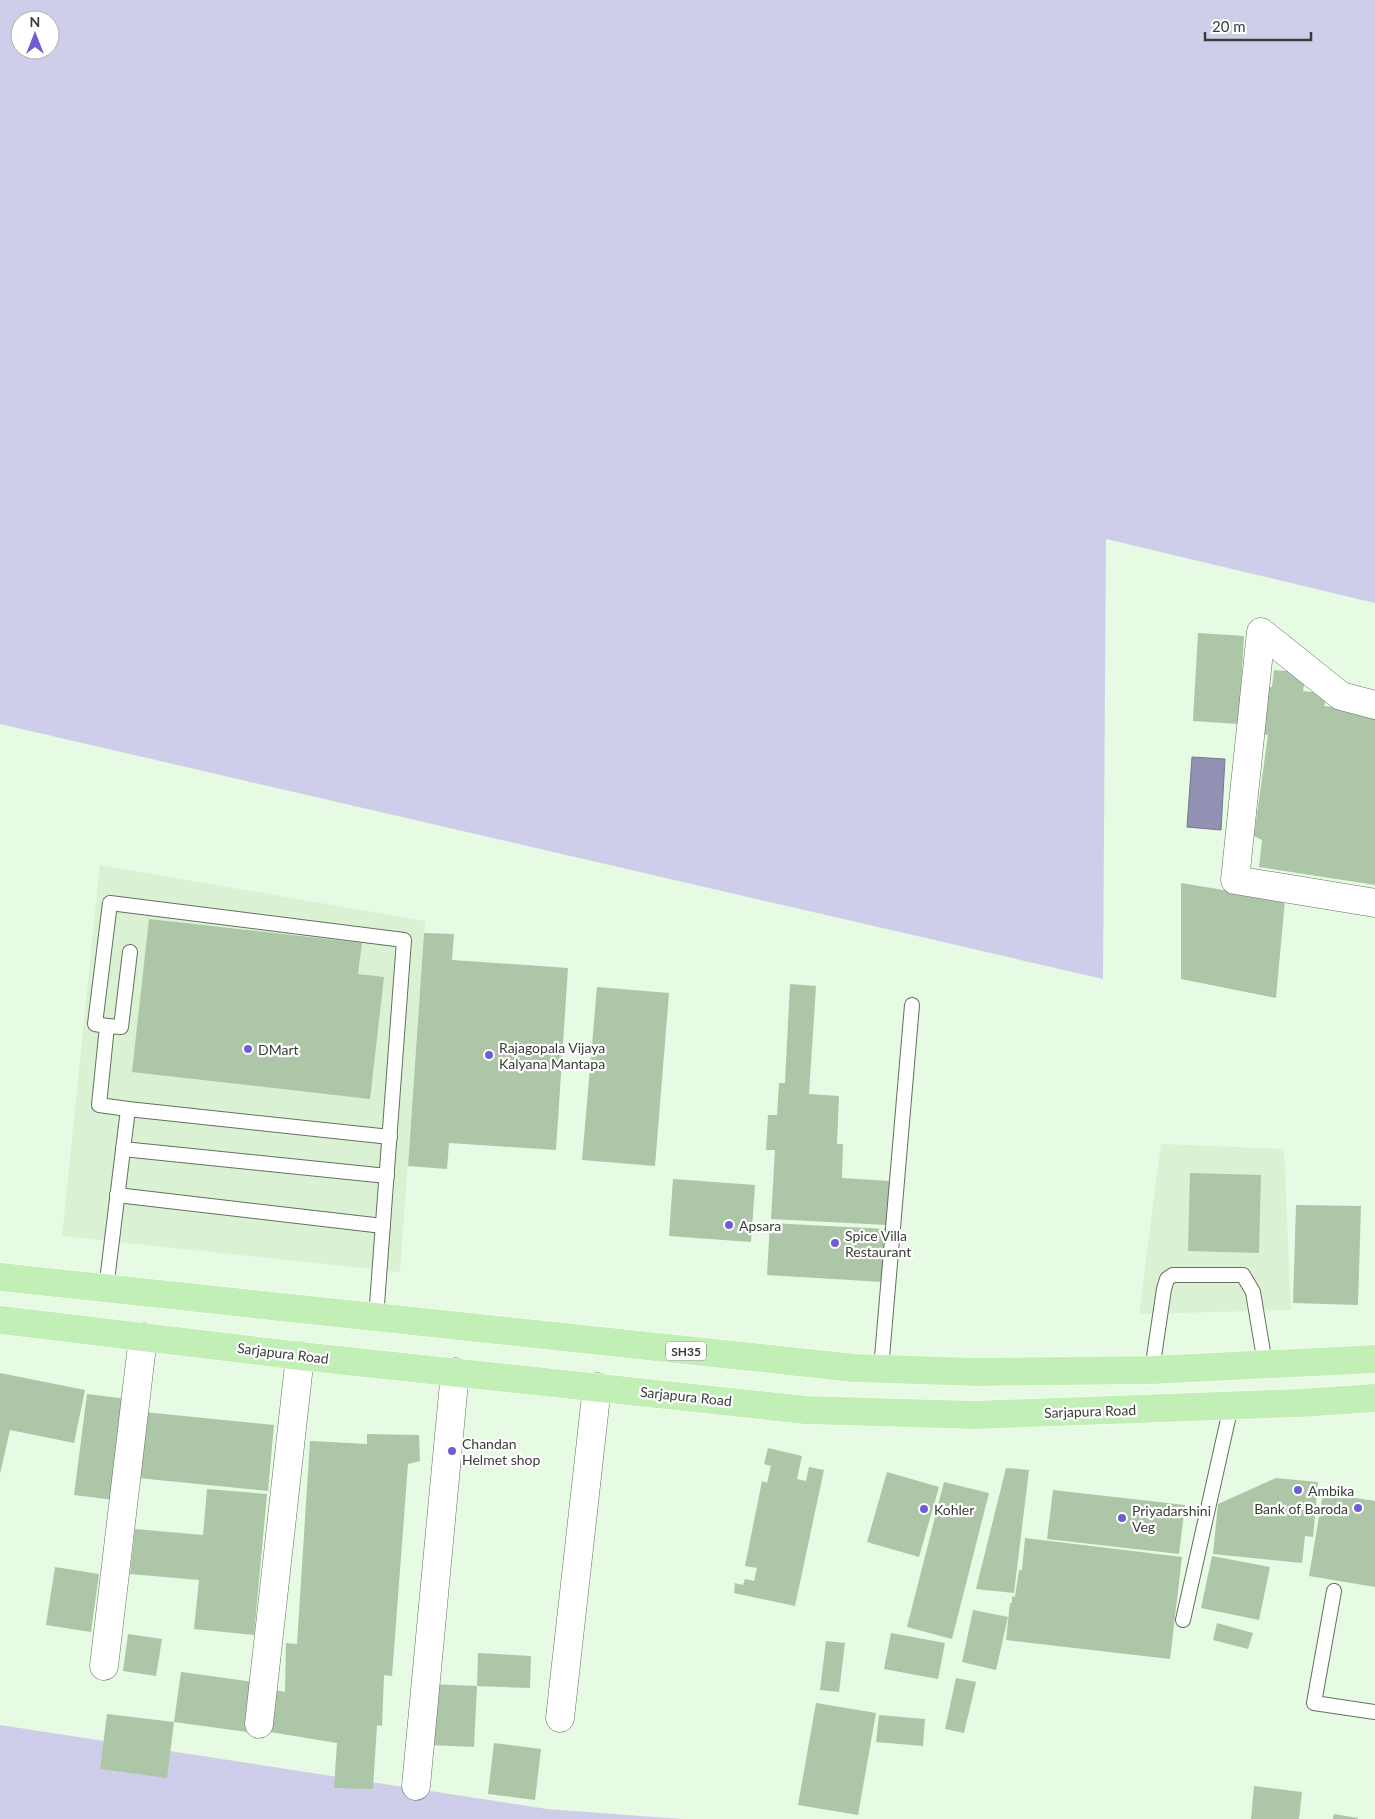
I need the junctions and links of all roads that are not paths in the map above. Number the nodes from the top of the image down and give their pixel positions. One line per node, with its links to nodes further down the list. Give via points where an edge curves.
1 (1375, 704): 2 (street, via 1342,696 1261,632 1235,880)
2 (1375, 903)
3 (130, 952): 5 (lane, via 121,1027)
4 (912, 1005): 22 (lane)
5 (107, 1026): 6 (lane, via 99,1105); 7 (lane, via 95,1024 110,902 404,940)
6 (128, 1109): 7 (lane); 8 (lane)
7 (390, 1137): 9 (lane)
8 (123, 1149): 9 (lane); 10 (lane)
9 (387, 1176): 11 (lane)
10 (117, 1195): 11 (lane); 13 (lane)
11 (383, 1226): 15 (lane)
12 (0, 1277): 13 (main road, SH35)
13 (106, 1289): 14 (main road, SH35)
14 (202, 1300): 15 (main road, SH35); 18 (main road)
15 (376, 1318): 22 (main road, SH35)
16 (0, 1320): 17 (main road, Sarjapura Road)
17 (143, 1337): 18 (main road, Sarjapura Road); 33 (street)
18 (196, 1342): 19 (main road, Sarjapura Road)
19 (300, 1356): 24 (main road, Sarjapura Road); 36 (street)
20 (1375, 1359): 21 (main road, SH35)
21 (1265, 1364): 23 (main road, SH35); 23 (lane, via 1252,1292 1243,1275 1173,1275 1164,1289); 28 (main road)
22 (881, 1369): 25 (main road, SH35)
23 (1152, 1370): 25 (main road, SH35)
24 (455, 1372): 26 (main road, Sarjapura Road); 37 (street)
25 (977, 1372): 30 (main road)
26 (597, 1387): 30 (main road, Sarjapura Road, via 806,1410); 35 (street)
27 (1375, 1398): 28 (main road, Sarjapura Road)
28 (1269, 1404): 29 (main road, Sarjapura Road)
29 (1231, 1406): 30 (main road, Sarjapura Road); 32 (lane)
30 (974, 1416)
31 (1334, 1591): 34 (lane, via 1314,1703)
32 (1183, 1620)
33 (104, 1666)
34 (1375, 1712)
35 (560, 1718)
36 (259, 1724)
37 (416, 1786)

